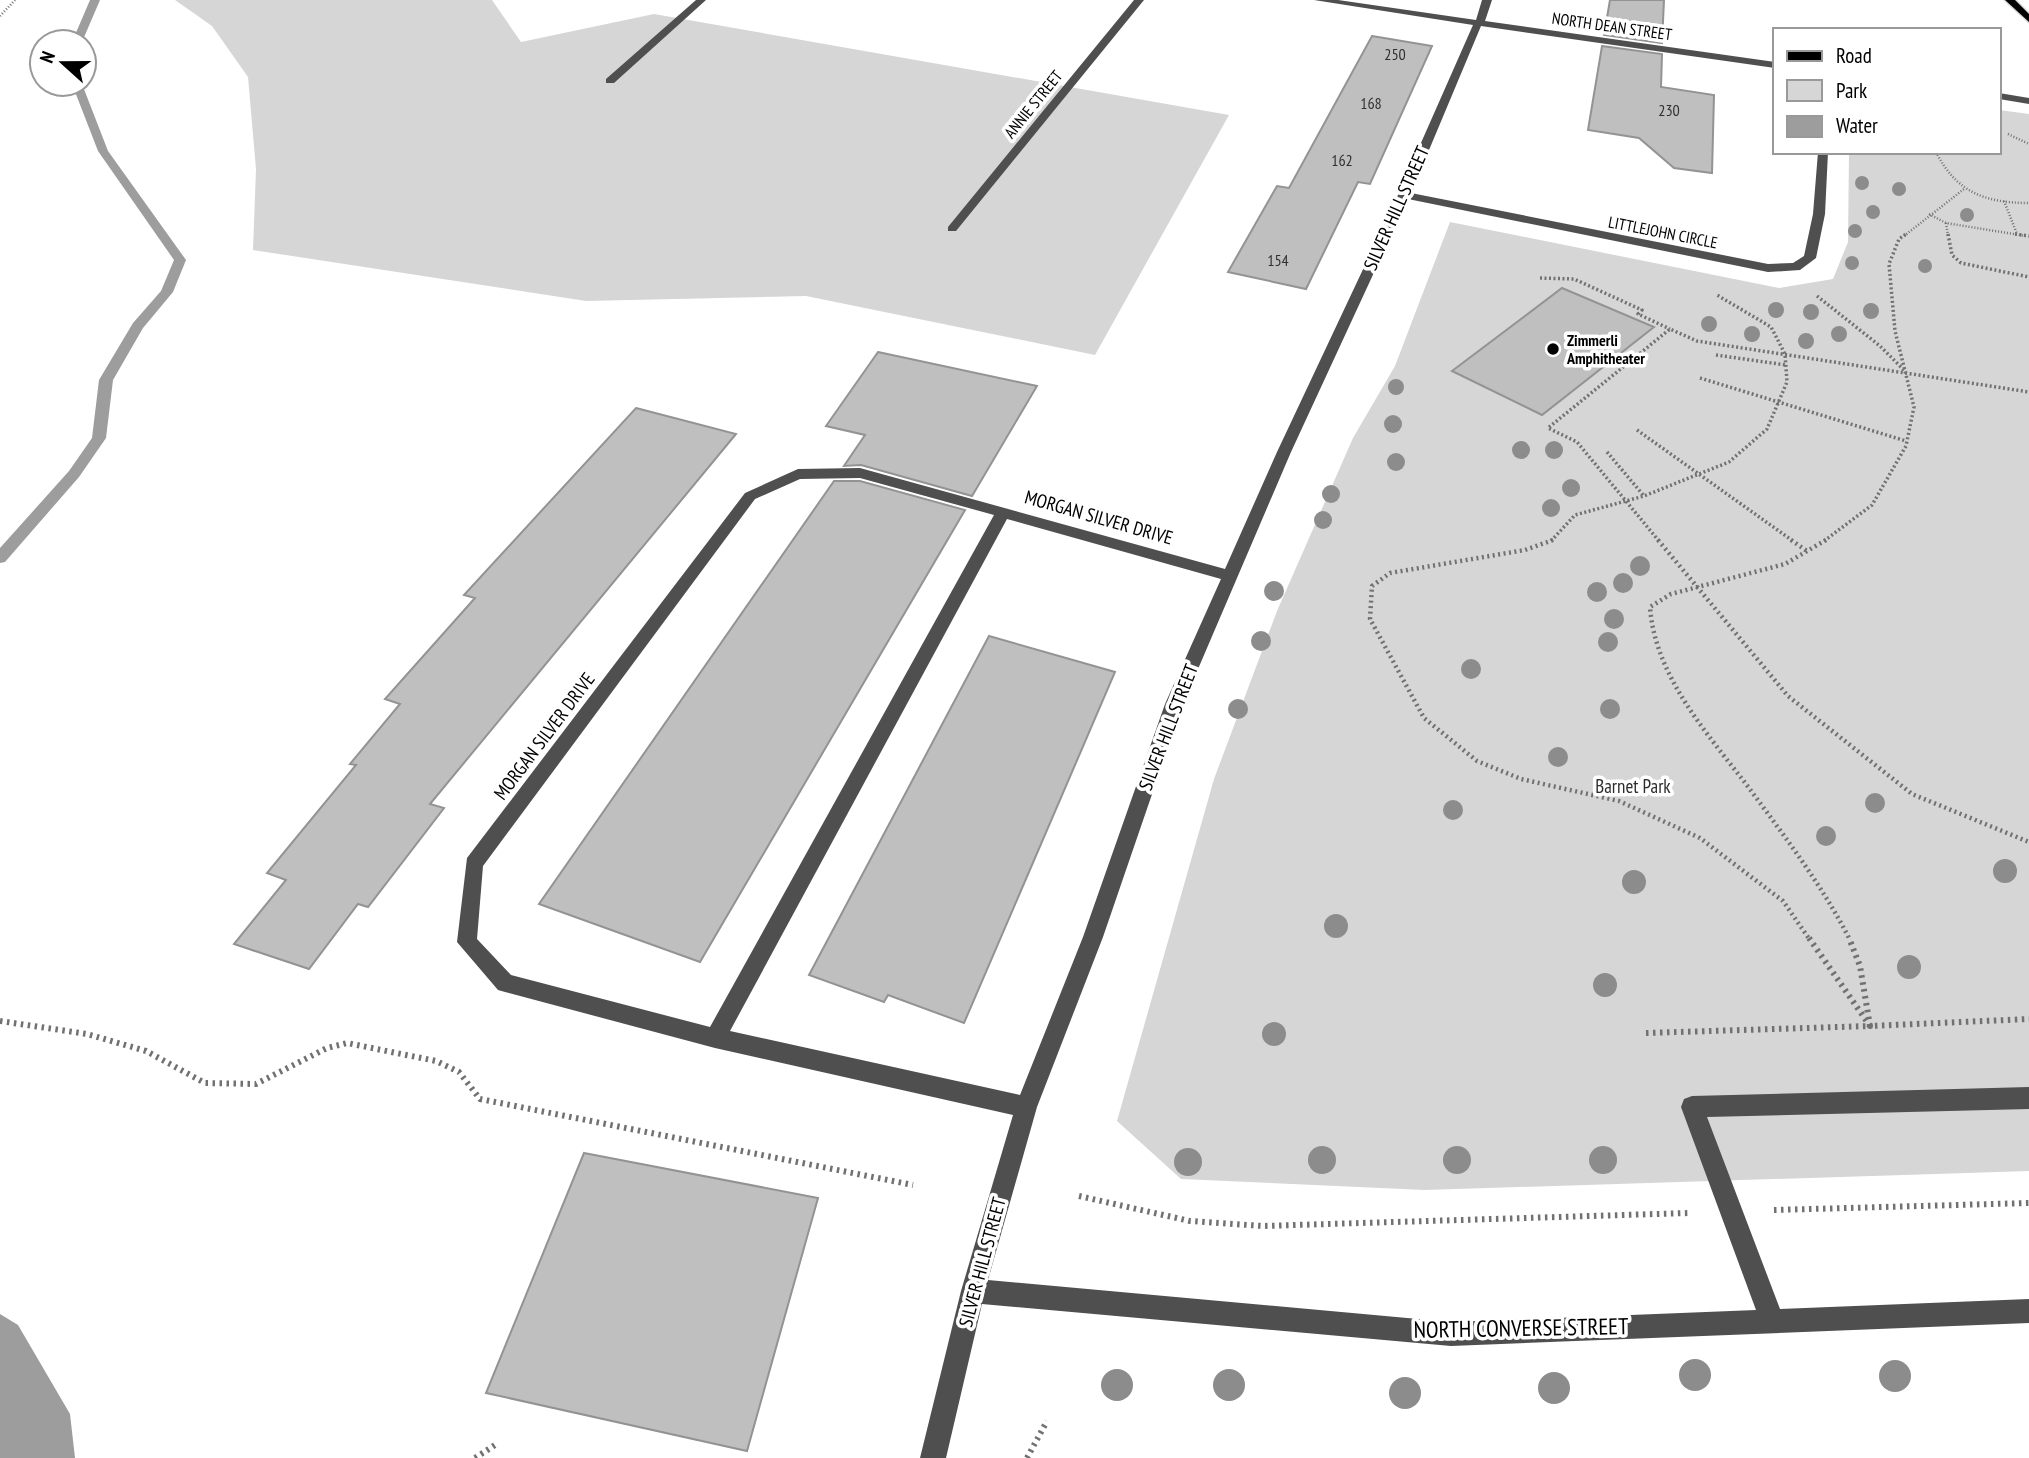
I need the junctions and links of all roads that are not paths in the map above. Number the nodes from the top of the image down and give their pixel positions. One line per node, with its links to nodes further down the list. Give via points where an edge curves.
1 (701, 0): 9 (street)
2 (1139, 0): 14 (street, ANNIE STREET)
3 (1319, 0): 7 (street, NORTH DEAN STREET)
4 (1487, 0): 7 (street, SILVER HILL STREET)
5 (2010, 0): 6 (main road)
6 (2029, 19)
7 (1478, 23): 8 (street, NORTH DEAN STREET); 13 (street, SILVER HILL STREET)
8 (1773, 65)
9 (610, 81)
10 (2001, 96): 11 (street)
11 (2029, 101)
12 (1823, 154): 13 (street, LITTLEJOHN CIRCLE, via 1819,214 1810,258 1796,267 1768,268)
13 (1404, 195): 16 (street, SILVER HILL STREET)
14 (952, 229)
15 (1004, 511): 16 (street, MORGAN SILVER DRIVE); 17 (street); 17 (street, MORGAN SILVER DRIVE, via 860,473 798,474 750,496 474,864 467,942 505,983)
16 (1229, 576): 19 (street, SILVER HILL STREET, via 1174,704 1093,937)
17 (715, 1038): 19 (street, MORGAN SILVER DRIVE)
18 (2029, 1098): 22 (street, via 1692,1107)
19 (1026, 1107): 20 (street, SILVER HILL STREET)
20 (973, 1291): 22 (street, NORTH CONVERSE STREET, via 1451,1334); 23 (street, SILVER HILL STREET)
21 (2029, 1311): 22 (street, NORTH CONVERSE STREET)
22 (1772, 1321)
23 (933, 1458)

